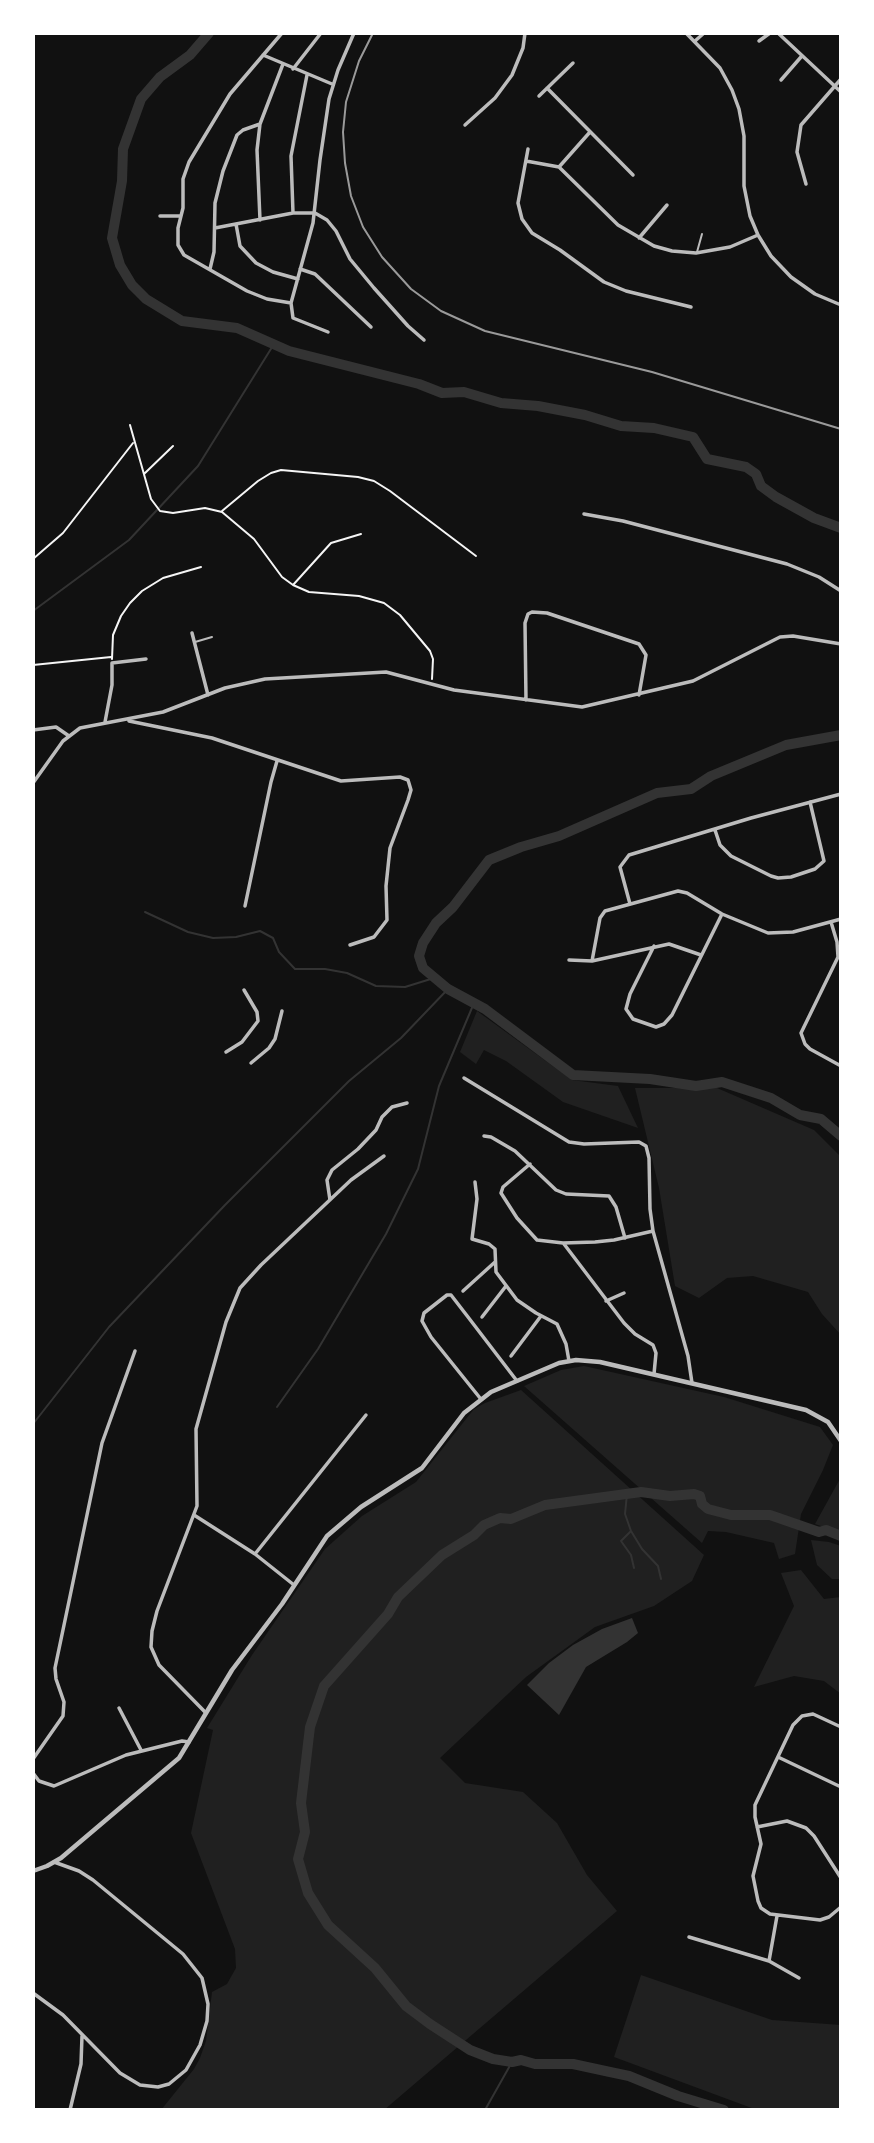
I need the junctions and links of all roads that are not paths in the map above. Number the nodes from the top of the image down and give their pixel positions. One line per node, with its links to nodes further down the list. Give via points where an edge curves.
1 (282, 33): 11 (street)
2 (321, 33): 15 (street)
3 (354, 33): 19 (street)
4 (525, 33): 25 (street, via 512,75)
5 (686, 33): 9 (street)
6 (704, 33): 9 (street)
7 (770, 33): 10 (street)
8 (778, 33): 12 (street)
9 (695, 41): 41 (street, via 720,68 739,109 744,186)
10 (759, 41)
11 (263, 55): 14 (street); 36 (street, via 230,94 189,162)
12 (801, 57): 18 (street); 20 (street)
13 (573, 63): 21 (street)
14 (282, 65): 15 (street); 24 (street)
15 (293, 69): 16 (street)
16 (307, 75): 19 (street); 34 (street, via 291,156)
17 (841, 79): 20 (street)
18 (781, 80)
19 (333, 85): 33 (street)
20 (834, 87): 22 (street); 31 (street, via 801,125 797,152)
21 (547, 89): 23 (street); 26 (street)
22 (841, 92)
23 (539, 96)
24 (260, 124): 37 (street); 39 (street, via 243,130 233,143 218,187)
25 (465, 125)
26 (590, 132): 29 (street); 30 (street)
27 (528, 149): 28 (street)
28 (526, 161): 29 (street); 49 (street, via 518,203 532,233 604,282)
29 (559, 167): 42 (street, via 610,218)
30 (633, 175)
31 (806, 184)
32 (667, 205): 42 (street)
33 (315, 212): 34 (street); 45 (street); 52 (street, via 336,231 350,259 373,288)
34 (293, 213): 37 (street)
35 (160, 216): 36 (street)
36 (181, 216): 44 (street, via 179,249)
37 (260, 220): 38 (street)
38 (236, 224): 39 (street); 46 (street, via 240,246 256,263)
39 (215, 228): 44 (street)
40 (702, 234): 43 (lane)
41 (758, 235): 43 (street, via 730,247); 48 (street, via 791,277)
42 (639, 238): 43 (street, via 672,251)
43 (696, 253)
44 (209, 269): 47 (street, via 258,296)
45 (300, 269): 46 (street); 50 (street, via 319,278)
46 (298, 279): 47 (street)
47 (291, 303): 51 (street, via 293,318)
48 (841, 305)
49 (691, 307)
50 (371, 327)
51 (328, 332)
52 (424, 340)
53 (584, 514): 54 (street, via 787,564)
54 (841, 591)
55 (192, 633): 57 (street)
56 (212, 637): 57 (lane)
57 (194, 642): 60 (street)
58 (841, 644): 61 (street, via 780,637 693,681)
59 (146, 659): 64 (street, via 112,663)
60 (208, 695): 62 (street, via 265,679 386,672 454,690); 63 (street)
61 (639, 695): 62 (street, via 582,707); 62 (street, via 646,655 639,644 532,612 525,623)
62 (526, 700)
63 (124, 720): 64 (street); 67 (street, via 212,738)
64 (105, 722): 66 (street)
65 (33, 730): 66 (street, via 56,727)
66 (68, 736): 68 (street)
67 (277, 761): 73 (street); 77 (street, via 341,781 400,776 408,780 411,790 390,848 387,920 374,937)
68 (33, 783)
69 (841, 794): 70 (street)
70 (810, 802): 71 (street); 71 (street, via 824,861 791,877 771,876 731,856 720,845)
71 (715, 830): 72 (street, via 624,859 620,873)
72 (630, 904): 74 (street, via 681,891); 81 (street, via 602,914)
73 (245, 906)
74 (722, 914): 76 (street, via 757,930 779,934); 79 (street)
75 (841, 919): 76 (street)
76 (831, 922): 86 (street, via 838,957 801,1033 810,1049)
77 (350, 945)
78 (654, 946): 79 (street, via 673,944); 79 (street, via 626,1009 634,1019 656,1027 672,1015); 81 (street)
79 (701, 955)
80 (569, 960): 81 (street)
81 (593, 961)
82 (244, 990): 84 (street, via 258,1021 242,1042)
83 (282, 1011): 85 (street, via 275,1039)
84 (226, 1052)
85 (251, 1063)
86 (841, 1066)
87 (464, 1078): 94 (street, via 569,1142 639,1142 646,1146)
88 (407, 1103): 93 (street, via 392,1108 358,1149 332,1170 327,1181)
89 (484, 1136): 91 (street, via 502,1142)
90 (384, 1156): 93 (street)
91 (530, 1164): 95 (street, via 561,1192 609,1196); 96 (street, via 503,1187 502,1195 532,1236)
92 (475, 1182): 97 (street, via 471,1237 492,1246)
93 (330, 1200): 113 (street, via 261,1265 235,1297 199,1412)
94 (653, 1231): 95 (street); 109 (street)
95 (625, 1238): 96 (street)
96 (564, 1243): 101 (street)
97 (495, 1262): 98 (street); 99 (street)
98 (506, 1286): 102 (street); 103 (street)
99 (463, 1291)
100 (624, 1293): 101 (street)
101 (606, 1301): 107 (street, via 630,1329 653,1345)
102 (541, 1316): 105 (street); 106 (street, via 560,1328)
103 (482, 1317)
104 (135, 1351): 122 (street, via 102,1443 65,1618 55,1674 64,1709)
105 (511, 1356)
106 (569, 1361): 107 (street, via 600,1362); 108 (street)
107 (654, 1374): 109 (street)
108 (517, 1381): 110 (street); 110 (street, via 447,1294 424,1313 422,1321)
109 (692, 1383): 112 (street, via 806,1410 828,1422)
110 (480, 1398): 115 (street, via 422,1468 361,1507 327,1536)
111 (366, 1415): 114 (street)
112 (841, 1441)
113 (194, 1516): 114 (street); 117 (street, via 158,1611 151,1647 159,1665)
114 (255, 1554): 115 (street)
115 (294, 1585): 117 (street)
116 (119, 1708): 120 (street)
117 (205, 1712): 119 (street)
118 (841, 1727): 121 (street, via 813,1714 802,1716)
119 (189, 1742): 120 (street); 126 (street, via 157,1778)
120 (141, 1751): 123 (street, via 54,1786 39,1781)
121 (778, 1757): 124 (street); 125 (street, via 755,1805)
122 (33, 1759)
123 (33, 1773)
124 (841, 1787)
125 (757, 1827): 128 (street, via 787,1821 806,1828); 130 (street, via 761,1844 753,1876 755,1888 761,1908)
126 (54, 1862): 127 (street); 135 (street, via 90,1878 166,1939 194,1965 206,1990 207,2021 200,2045 186,2070 170,2084 148,2086 131,2080)
127 (33, 1871)
128 (841, 1878)
129 (841, 1907): 130 (street, via 820,1920)
130 (777, 1916): 132 (street)
131 (689, 1937): 132 (street)
132 (769, 1961): 133 (street)
133 (799, 1978)
134 (33, 1993): 135 (street)
135 (82, 2036): 136 (street)
136 (70, 2110)

